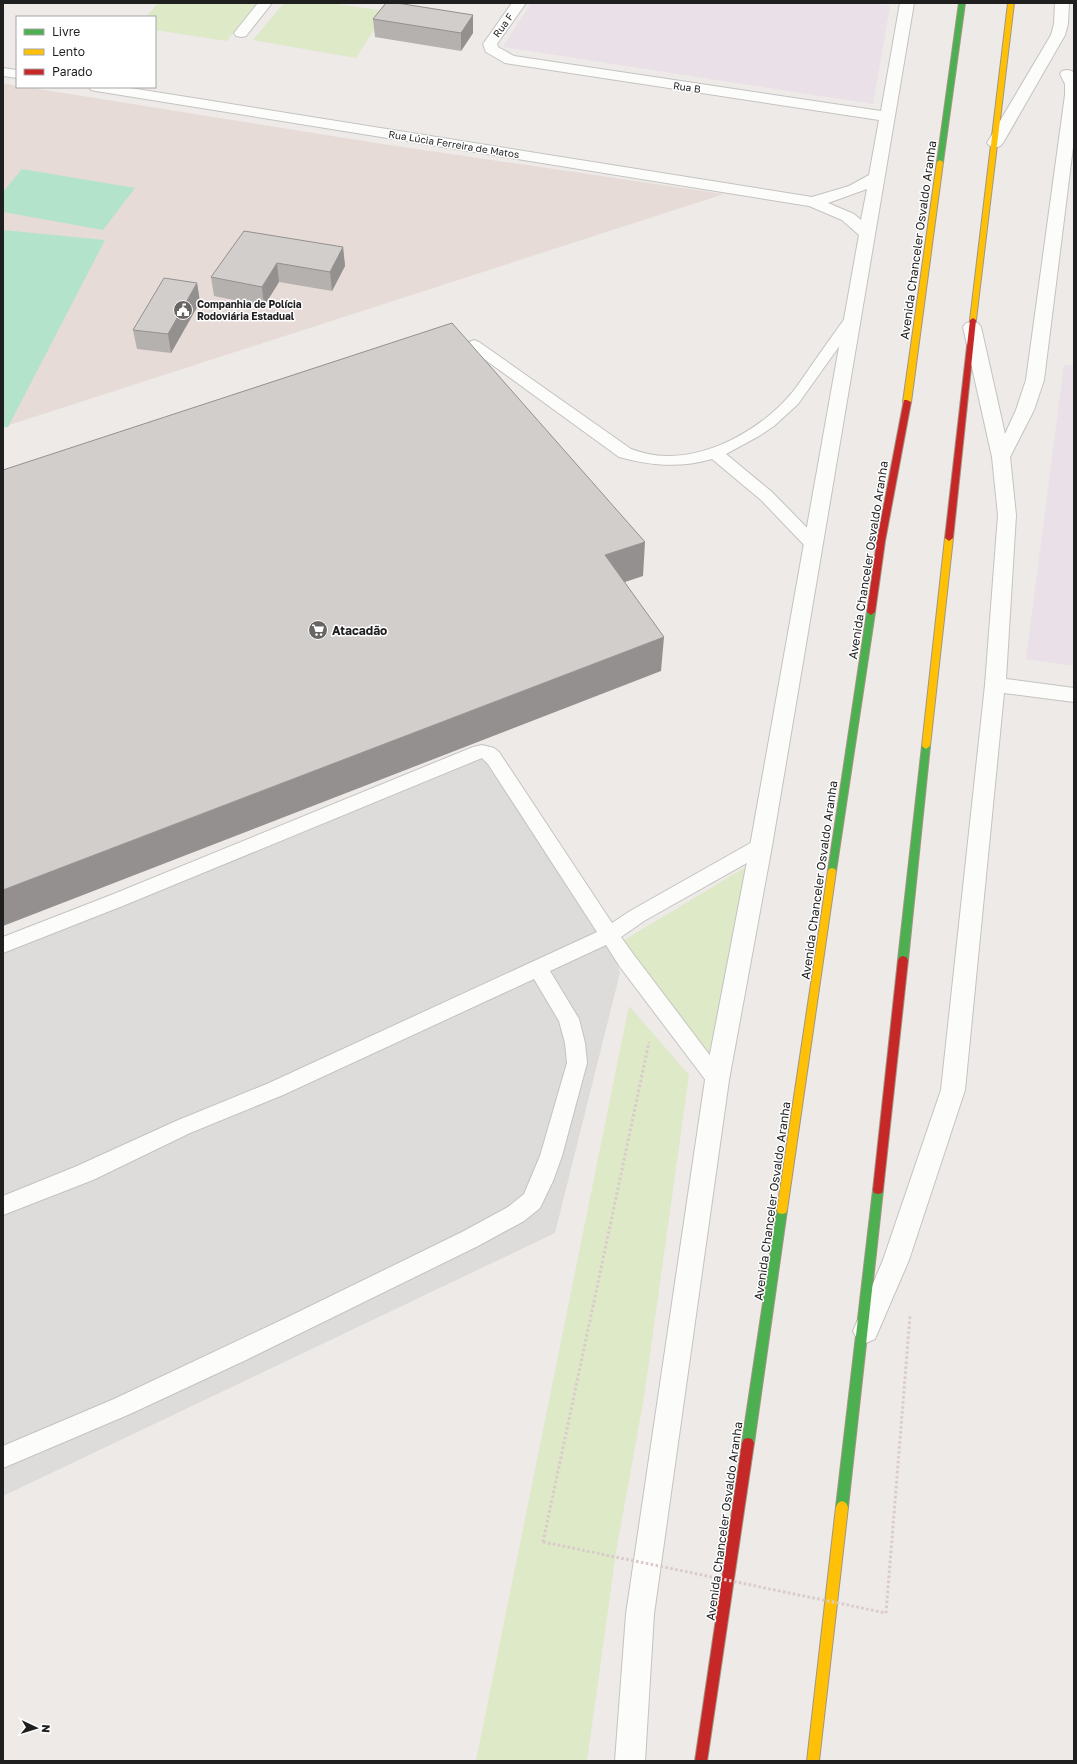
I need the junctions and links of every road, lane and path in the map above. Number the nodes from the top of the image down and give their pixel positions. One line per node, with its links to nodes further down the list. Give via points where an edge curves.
1 (265, 3): 7 (street)
2 (519, 3): 8 (street, Rua F, via 493,39)
3 (962, 3): 37 (main road, Avenida Chanceler Osvaldo Aranha, via 910,388 880,549)
4 (1011, 3): 14 (main road)
5 (1062, 3): 14 (street, via 1058,35)
6 (903, 4): 13 (street)
7 (241, 33)
8 (491, 49): 13 (street, Rua B, via 510,60 524,63)
9 (3, 72): 10 (street)
10 (16, 74)
11 (1068, 74): 22 (street, via 1072,84 1072,95 1035,380 1024,414)
12 (102, 88): 16 (street, Rua Lúcia Ferreira de Matos)
13 (886, 116): 15 (street)
14 (995, 143): 19 (main road)
15 (877, 177): 16 (street, via 855,189); 17 (street)
16 (813, 202): 17 (street, via 848,217)
17 (867, 234): 18 (street)
18 (852, 317): 21 (lane, via 794,400 778,416); 23 (street)
19 (972, 327): 22 (street); 34 (main road)
20 (474, 345): 21 (lane, via 625,453 647,460 673,461)
21 (715, 453): 23 (lane, via 785,512)
22 (1001, 457): 24 (street, via 1007,516)
23 (813, 544): 26 (street)
24 (995, 685): 25 (street); 34 (street, via 953,1090 896,1260)
25 (1074, 695)
26 (762, 846): 27 (lane, via 637,916); 31 (street)
27 (610, 935): 28 (lane, via 494,758 490,753 480,752); 29 (lane); 31 (lane, via 627,962)
28 (3, 945)
29 (537, 968): 32 (lane, via 283,1086); 35 (lane, via 569,1019 577,1063 551,1156 532,1201 516,1214 470,1239 179,1381)
30 (649, 1045): 33 (path, bridge, via 543,1542 886,1613)
31 (717, 1080): 36 (street, via 640,1614)
32 (3, 1206)
33 (910, 1318)
34 (861, 1343): 38 (main road)
35 (3, 1457)
36 (630, 1761)
37 (701, 1761)
38 (813, 1761)

